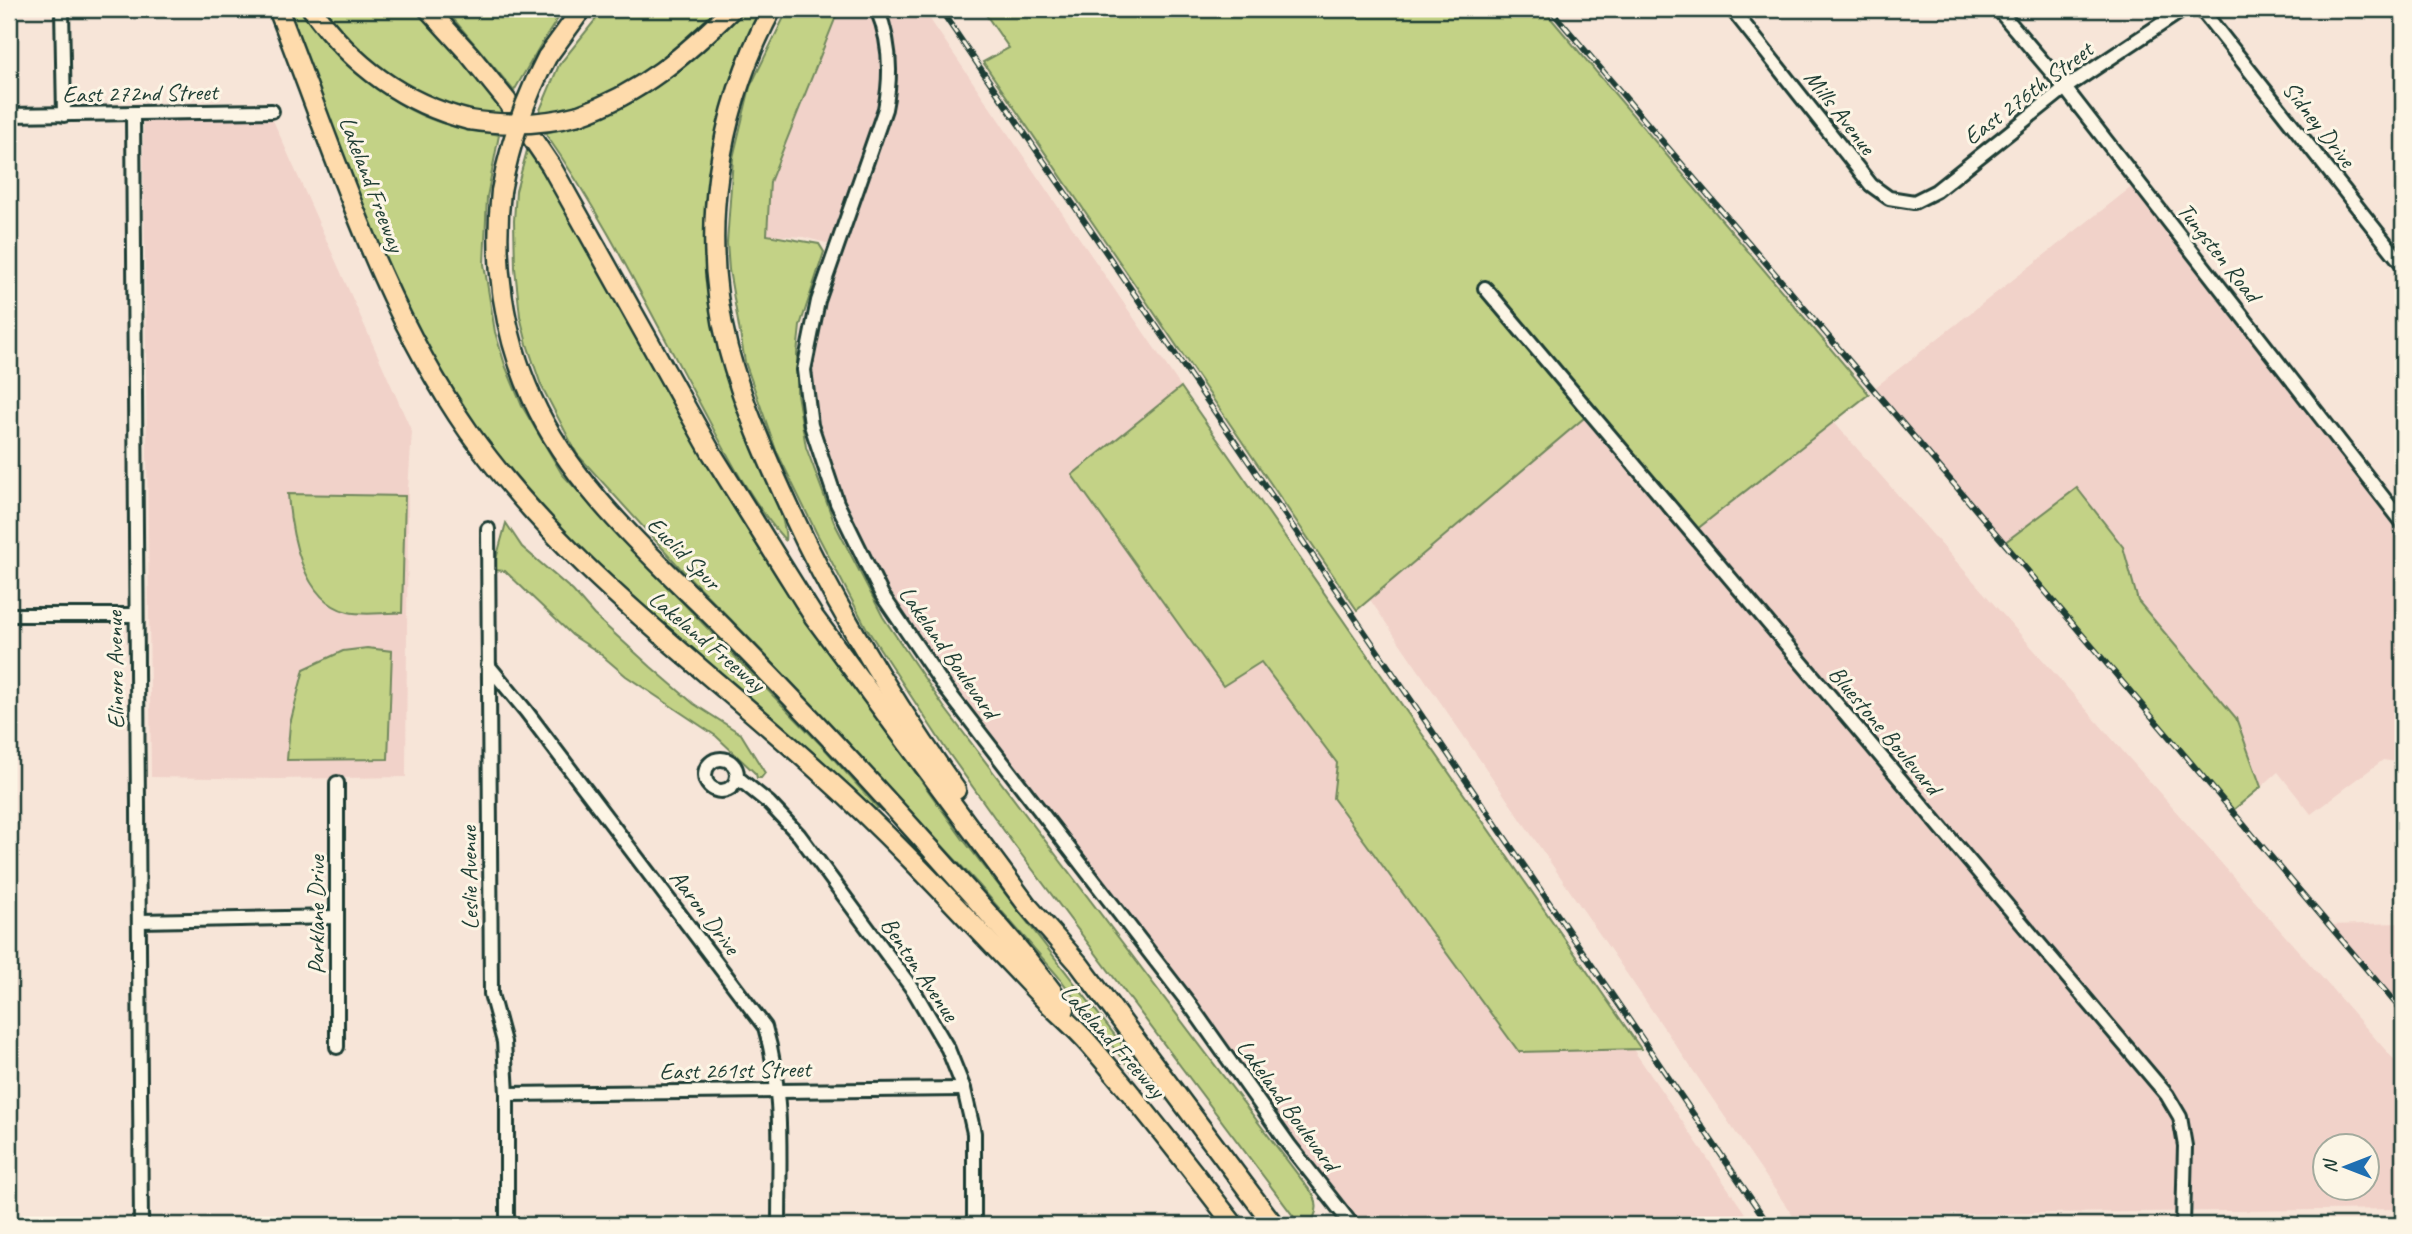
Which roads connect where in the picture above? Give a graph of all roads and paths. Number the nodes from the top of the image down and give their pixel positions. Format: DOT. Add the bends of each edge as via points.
graph roads {
  1 [pos="62,9"];
  2 [pos="278,9"];
  3 [pos="312,9"];
  4 [pos="428,9"];
  5 [pos="582,9"];
  6 [pos="732,9"];
  7 [pos="772,9"];
  8 [pos="877,9"];
  9 [pos="1732,9"];
  10 [pos="1998,9"];
  11 [pos="2184,9"];
  12 [pos="2201,9"];
  13 [pos="2065,88"];
  14 [pos="272,111"];
  15 [pos="9,115"];
  16 [pos="64,115"];
  17 [pos="133,115"];
  18 [pos="1936,191"];
  19 [pos="2403,265"];
  20 [pos="1485,288"];
  21 [pos="2403,523"];
  22 [pos="488,529"];
  23 [pos="9,615"];
  24 [pos="135,615"];
  25 [pos="488,665"];
  26 [pos="738,778"];
  27 [pos="337,783"];
  28 [pos="337,917"];
  29 [pos="139,921"];
  30 [pos="1079,964"];
  31 [pos="1088,1043"];
  32 [pos="337,1047"];
  33 [pos="964,1089"];
  34 [pos="779,1091"];
  35 [pos="507,1094"];
  36 [pos="141,1225"];
  37 [pos="507,1225"];
  38 [pos="779,1225"];
  39 [pos="974,1225"];
  40 [pos="1234,1225"];
  41 [pos="1275,1225"];
  42 [pos="1352,1225"];
  43 [pos="2183,1225"];
  1 -- 16 [label="street"];
  2 -- 31 [label="highway, Lakeland Freeway" via="384,282 431,372 493,463 588,569 852,801"];
  3 -- 6 [label="highway, bridge" via="346,51 374,76 421,104 469,120 520,124 552,122 610,103 656,76"];
  4 -- 30 [label="highway, Lakeland Freeway" via="507,101 551,166 712,453 814,617 1027,905"];
  5 -- 31 [label="highway, Euclid Spur, bridge" via="547,57 521,114 501,191 498,253 502,296 532,398 566,457 606,508 931,849 1049,986"];
  7 -- 30 [label="highway" via="735,96 717,191 718,288 739,385 798,525 854,631 942,771"];
  8 -- 42 [label="street, Lakeland Boulevard" via="887,32 891,79 885,109 818,301 804,370 811,425 837,503 882,595 946,689 1190,1005"];
  9 -- 18 [label="street, Mills Avenue" via="1871,185 1889,198 1914,202"];
  10 -- 13 [label="street, Tungsten Road"];
  11 -- 13 [label="street, East 276th Street"];
  12 -- 19 [label="street, Sidney Drive"];
  13 -- 18 [label="street, East 276th Street"];
  13 -- 21 [label="street, Tungsten Road"];
  14 -- 17 [label="street, East 272nd Street"];
  15 -- 16 [label="street, East 272nd Street"];
  16 -- 17 [label="street, East 272nd Street"];
  17 -- 24 [label="street, Elinore Avenue"];
  20 -- 43 [label="street, Bluestone Boulevard" via="2167,1095 2180,1117 2185,1146"];
  22 -- 25 [label="street, Leslie Avenue"];
  23 -- 24 [label="street"];
  24 -- 29 [label="street, Elinore Avenue"];
  25 -- 34 [label="street, Aaron Drive" via="749,1003 765,1027"];
  25 -- 35 [label="street, Leslie Avenue" via="491,993 504,1042"];
  26 -- 33 [label="street, Benton Avenue" via="799,835 914,991 948,1049"];
  27 -- 28 [label="street, Parklane Drive"];
  28 -- 29 [label="street"];
  28 -- 32 [label="street, Parklane Drive"];
  29 -- 36 [label="street, Elinore Avenue"];
  30 -- 41 [label="highway, Lakeland Freeway"];
  31 -- 40 [label="highway, Lakeland Freeway"];
  33 -- 34 [label="street, East 261st Street"];
  33 -- 39 [label="street, Benton Avenue" via="974,1133"];
  34 -- 35 [label="street, East 261st Street"];
  34 -- 38 [label="street, Aaron Drive"];
  35 -- 37 [label="street, Leslie Avenue"];
}
